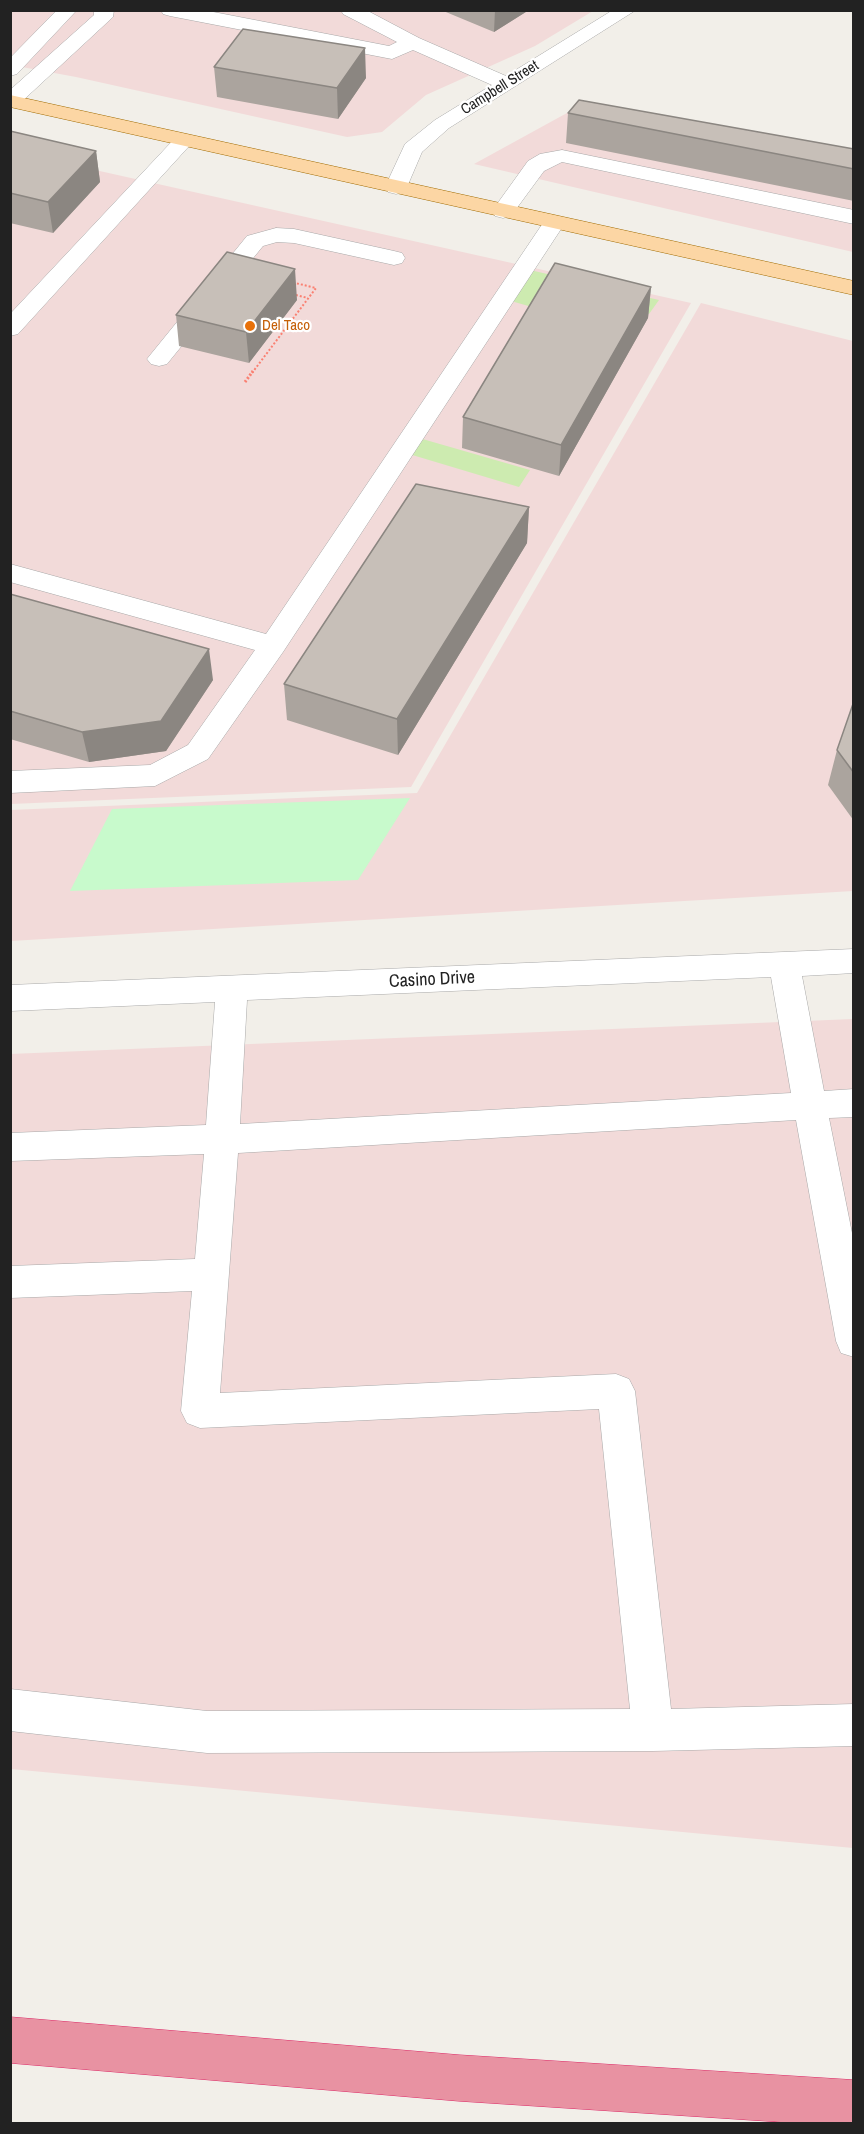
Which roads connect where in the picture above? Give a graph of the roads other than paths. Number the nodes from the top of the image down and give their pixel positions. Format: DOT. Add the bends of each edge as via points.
graph roads {
  1 [pos="68,10"];
  2 [pos="104,10"];
  3 [pos="170,10"];
  4 [pos="350,10"];
  5 [pos="627,10"];
  6 [pos="412,42"];
  7 [pos="10,70"];
  8 [pos="505,83"];
  9 [pos="15,106"];
  10 [pos="184,140"];
  11 [pos="396,187"];
  12 [pos="503,211"];
  13 [pos="854,218"];
  14 [pos="554,223"];
  15 [pos="394,258"];
  16 [pos="854,288"];
  17 [pos="10,329"];
  18 [pos="159,359"];
  19 [pos="10,573"];
  20 [pos="273,645"];
  21 [pos="10,782"];
  22 [pos="854,961"];
  23 [pos="784,964"];
  24 [pos="232,988"];
  25 [pos="10,998"];
  26 [pos="854,1103"];
  27 [pos="810,1106"];
  28 [pos="222,1139"];
  29 [pos="10,1148"];
  30 [pos="211,1274"];
  31 [pos="10,1282"];
  32 [pos="854,1341"];
  33 [pos="10,1710"];
  34 [pos="854,1725"];
  35 [pos="652,1730"];
  36 [pos="10,2040"];
  37 [pos="854,2103"];
  1 -- 7 [label="street"];
  2 -- 9 [label="street" via="103,17 37,75"];
  3 -- 6 [label="street" via="392,53"];
  4 -- 6 [label="street"];
  5 -- 8 [label="street, Campbell Street"];
  6 -- 8 [label="street"];
  8 -- 11 [label="street, Campbell Street" via="442,124 413,149"];
  9 -- 10 [label="main road"];
  10 -- 11 [label="main road"];
  10 -- 17 [label="street"];
  11 -- 12 [label="main road"];
  12 -- 13 [label="street" via="536,166 562,156"];
  12 -- 14 [label="main road"];
  14 -- 16 [label="main road"];
  14 -- 20 [label="street"];
  15 -- 18 [label="street" via="294,236 276,235 255,241"];
  19 -- 20 [label="street"];
  20 -- 21 [label="street" via="198,752 155,775"];
  22 -- 23 [label="street, Casino Drive"];
  23 -- 24 [label="street, Casino Drive"];
  23 -- 27 [label="street"];
  24 -- 25 [label="street, Casino Drive"];
  24 -- 28 [label="street"];
  26 -- 27 [label="street"];
  27 -- 28 [label="street"];
  27 -- 32 [label="street"];
  28 -- 29 [label="street"];
  28 -- 30 [label="street"];
  30 -- 31 [label="street"];
  30 -- 35 [label="street" via="200,1411 616,1391"];
  33 -- 35 [label="street" via="207,1732"];
  34 -- 35 [label="street"];
  36 -- 37 [label="highway" via="459,2078"];
}
